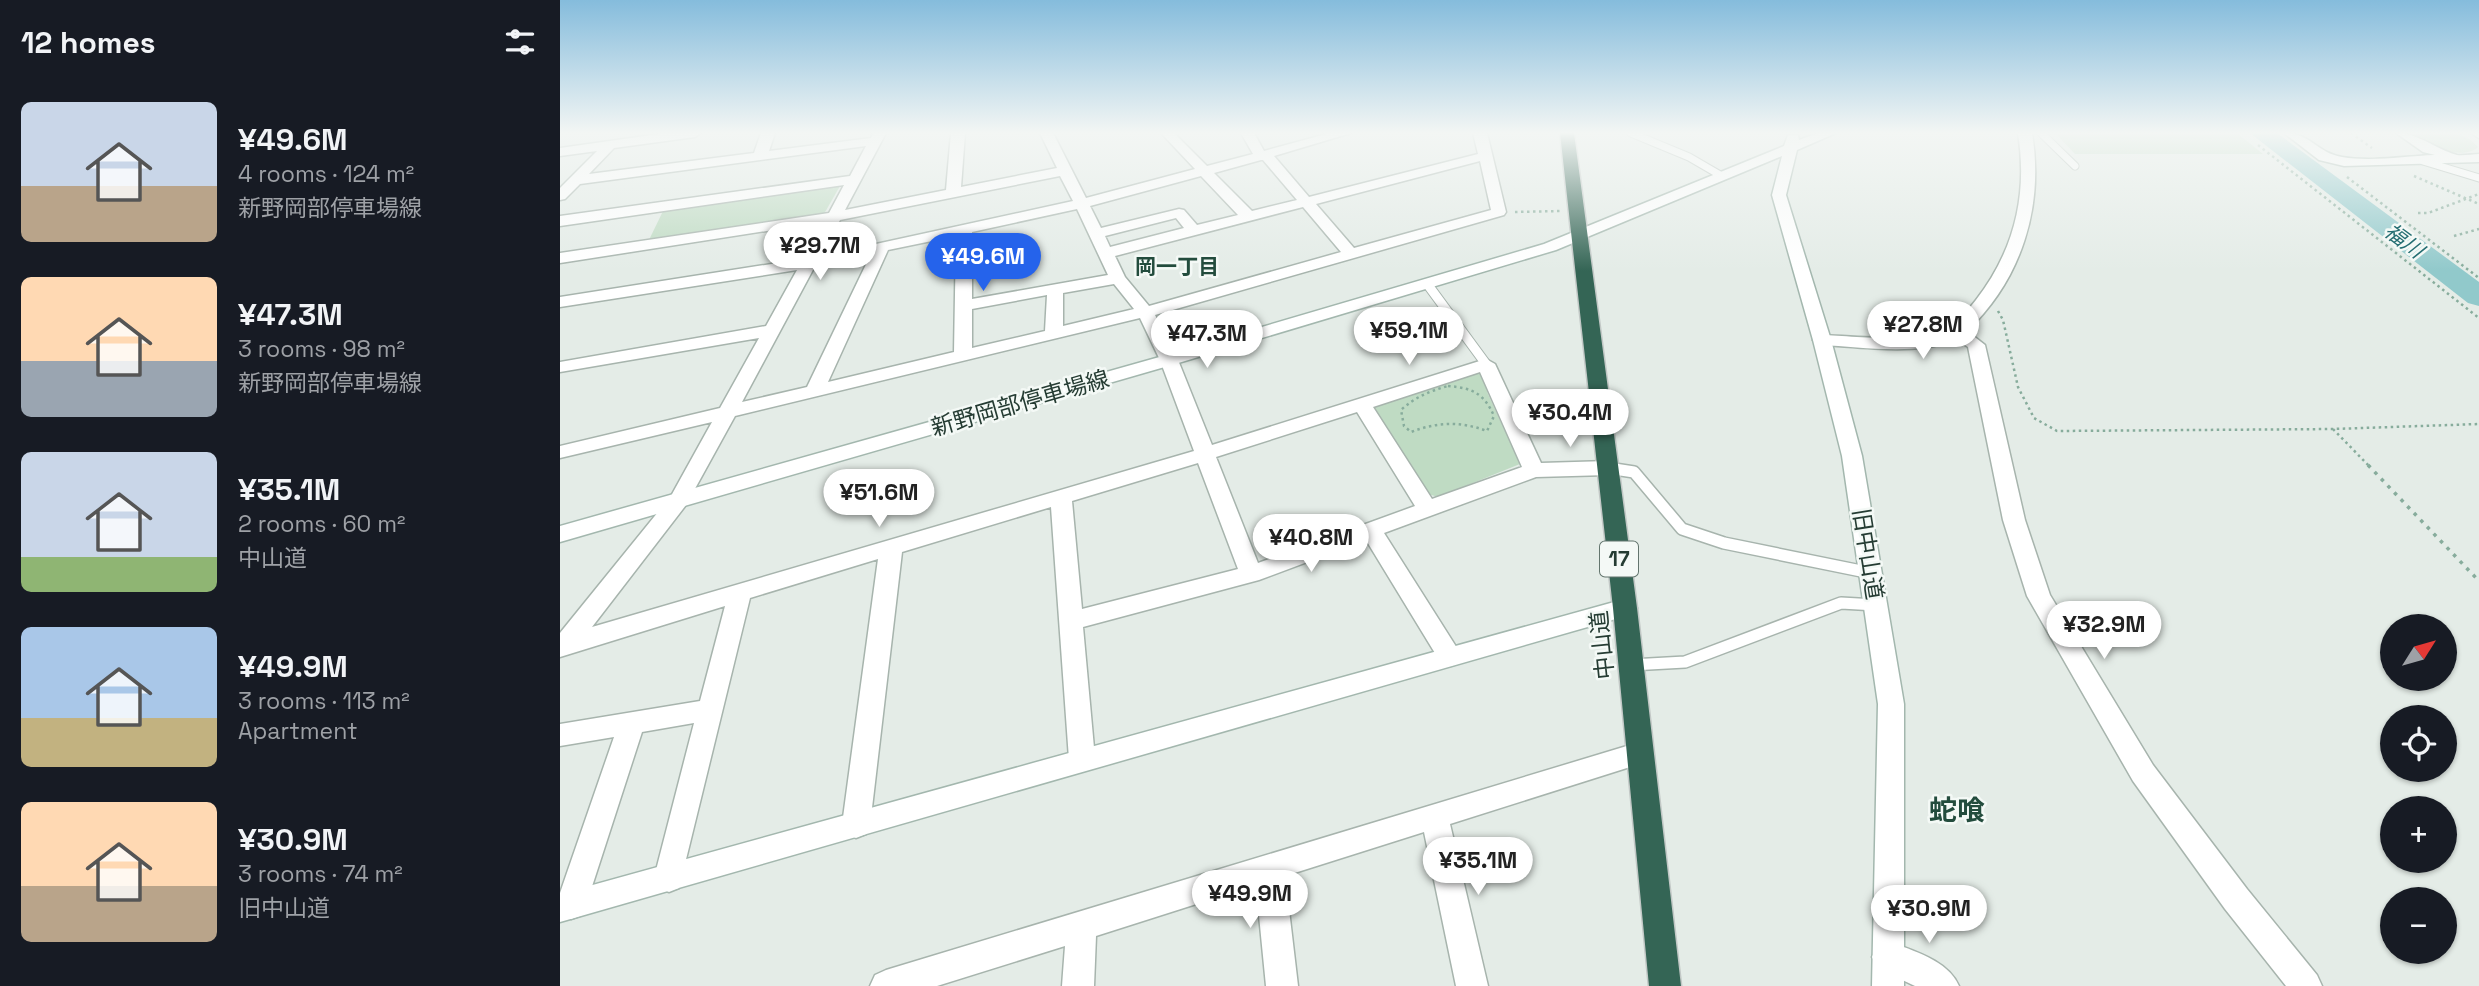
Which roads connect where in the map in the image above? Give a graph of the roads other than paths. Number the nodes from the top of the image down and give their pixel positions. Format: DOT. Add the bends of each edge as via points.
graph roads {
  1 [pos="584,179"];
  2 [pos="715,179"];
  3 [pos="856,179"];
  4 [pos="954,179"];
  5 [pos="1028,179"];
  6 [pos="1069,179"];
  7 [pos="1175,179"];
  8 [pos="1213,179"];
  9 [pos="1285,179"];
  10 [pos="1392,179"];
  11 [pos="1491,179"];
  12 [pos="1573,179"];
  13 [pos="1711,179"];
  14 [pos="1784,179"];
  15 [pos="2030,179"];
  16 [pos="576,180"];
  17 [pos="953,193"];
  18 [pos="560,196"];
  19 [pos="705,200"];
  20 [pos="1304,201"];
  21 [pos="1081,204"];
  22 [pos="658,207"];
  23 [pos="836,216"];
  24 [pos="1248,216"];
  25 [pos="560,220"];
  26 [pos="964,229"];
  27 [pos="1193,230"];
  28 [pos="1096,234"];
  29 [pos="1581,235"];
  30 [pos="639,246"];
  31 [pos="882,247"];
  32 [pos="1106,253"];
  33 [pos="1350,253"];
  34 [pos="560,258"];
  35 [pos="809,262"];
  36 [pos="1118,278"];
  37 [pos="1428,285"];
  38 [pos="1055,289"];
  39 [pos="560,302"];
  40 [pos="964,305"];
  41 [pos="1144,312"];
  42 [pos="773,330"];
  43 [pos="1957,331"];
  44 [pos="1054,334"];
  45 [pos="1822,340"];
  46 [pos="963,356"];
  47 [pos="1169,360"];
  48 [pos="1486,364"];
  49 [pos="560,367"];
  50 [pos="814,393"];
  51 [pos="1361,403"];
  52 [pos="728,413"];
  53 [pos="560,452"];
  54 [pos="1206,454"];
  55 [pos="1608,468"];
  56 [pos="1534,470"];
  57 [pos="1061,497"];
  58 [pos="679,500"];
  59 [pos="1427,508"];
  60 [pos="1370,529"];
  61 [pos="560,534"];
  62 [pos="891,548"];
  63 [pos="1871,573"];
  64 [pos="1251,574"];
  65 [pos="740,593"];
  66 [pos="1876,605"];
  67 [pos="1625,608"];
  68 [pos="1071,621"];
  69 [pos="561,647"];
  70 [pos="1450,656"];
  71 [pos="1631,665"];
  72 [pos="711,710"];
  73 [pos="632,723"];
  74 [pos="560,735"];
  75 [pos="1640,753"];
  76 [pos="1082,759"];
  77 [pos="1435,818"];
  78 [pos="856,825"];
  79 [pos="1269,868"];
  80 [pos="669,878"];
  81 [pos="566,906"];
  82 [pos="1081,925"];
  83 [pos="1888,972"];
  84 [pos="886,986"];
  85 [pos="1078,986"];
  86 [pos="1282,986"];
  87 [pos="1472,986"];
  88 [pos="1665,986"];
  89 [pos="1943,986"];
  90 [pos="2306,986"];
  1 -- 16 [label="street"];
  2 -- 19 [label="street"];
  3 -- 19 [label="street"];
  3 -- 23 [label="street"];
  4 -- 17 [label="street"];
  5 -- 17 [label="street"];
  6 -- 21 [label="street"];
  7 -- 21 [label="street"];
  8 -- 24 [label="street"];
  9 -- 20 [label="street"];
  10 -- 20 [label="street"];
  11 -- 33 [label="street" via="1499,212"];
  12 -- 29 [label="highway, 中山道 / 17"];
  13 -- 29 [label="street, 新野岡部停車場線"];
  14 -- 45 [label="street, 旧中山道" via="1780,195"];
  15 -- 43 [label="street" via="2024,226 2007,269"];
  16 -- 18 [label="street"];
  17 -- 23 [label="street"];
  19 -- 22 [label="street"];
  20 -- 24 [label="street"];
  20 -- 33 [label="street"];
  21 -- 26 [label="street"];
  21 -- 28 [label="street"];
  22 -- 25 [label="street"];
  22 -- 30 [label="street"];
  23 -- 30 [label="street"];
  23 -- 35 [label="street"];
  24 -- 27 [label="street"];
  26 -- 31 [label="street"];
  26 -- 40 [label="street"];
  27 -- 28 [label="street" via="1179,213"];
  27 -- 32 [label="street"];
  28 -- 32 [label="street"];
  29 -- 37 [label="street, 新野岡部停車場線"];
  29 -- 55 [label="highway, 中山道 / 17"];
  30 -- 34 [label="street"];
  31 -- 35 [label="street"];
  31 -- 50 [label="street"];
  32 -- 36 [label="street"];
  33 -- 41 [label="street"];
  35 -- 39 [label="street"];
  35 -- 42 [label="street"];
  36 -- 38 [label="street"];
  36 -- 41 [label="street"];
  37 -- 47 [label="street, 新野岡部停車場線"];
  37 -- 48 [label="lane"];
  38 -- 40 [label="street"];
  38 -- 44 [label="street"];
  40 -- 46 [label="street"];
  41 -- 44 [label="street"];
  41 -- 47 [label="street"];
  42 -- 49 [label="street"];
  42 -- 52 [label="street"];
  43 -- 45 [label="street" via="1938,341"];
  43 -- 90 [label="street" via="1976,345 2014,520 2039,596 2143,774"];
  44 -- 46 [label="street"];
  45 -- 63 [label="street, 旧中山道" via="1852,456"];
  46 -- 50 [label="street"];
  47 -- 54 [label="street"];
  47 -- 58 [label="street, 新野岡部停車場線"];
  48 -- 51 [label="street"];
  48 -- 56 [label="street"];
  50 -- 52 [label="street"];
  51 -- 54 [label="street"];
  51 -- 59 [label="street"];
  52 -- 53 [label="street"];
  52 -- 58 [label="street"];
  54 -- 57 [label="street"];
  54 -- 64 [label="street"];
  55 -- 56 [label="street"];
  55 -- 63 [label="lane" via="1634,472 1682,529 1724,543"];
  55 -- 67 [label="highway, 中山道 / 17"];
  56 -- 59 [label="street"];
  57 -- 62 [label="street"];
  57 -- 68 [label="street"];
  58 -- 61 [label="street, 新野岡部停車場線"];
  58 -- 69 [label="street"];
  59 -- 60 [label="street"];
  60 -- 64 [label="street"];
  60 -- 70 [label="street"];
  62 -- 65 [label="street"];
  62 -- 78 [label="street"];
  63 -- 66 [label="street, 旧中山道"];
  64 -- 68 [label="street"];
  65 -- 69 [label="street"];
  65 -- 72 [label="street"];
  66 -- 71 [label="lane" via="1841,603 1685,662"];
  66 -- 83 [label="street, 旧中山道" via="1891,704"];
  67 -- 70 [label="street"];
  67 -- 71 [label="highway, 中山道 / 17"];
  68 -- 76 [label="street"];
  70 -- 76 [label="street"];
  71 -- 75 [label="highway, 中山道 / 17"];
  72 -- 73 [label="street"];
  72 -- 80 [label="street"];
  73 -- 74 [label="street"];
  73 -- 81 [label="street"];
  75 -- 77 [label="street"];
  75 -- 88 [label="highway, 中山道 / 17"];
  76 -- 78 [label="street"];
  77 -- 79 [label="street"];
  77 -- 87 [label="street"];
  78 -- 80 [label="street"];
  79 -- 82 [label="street"];
  79 -- 86 [label="street"];
  80 -- 81 [label="street"];
  82 -- 84 [label="street"];
  82 -- 85 [label="street"];
  83 -- 89 [label="street" via="1915,967"];
}
